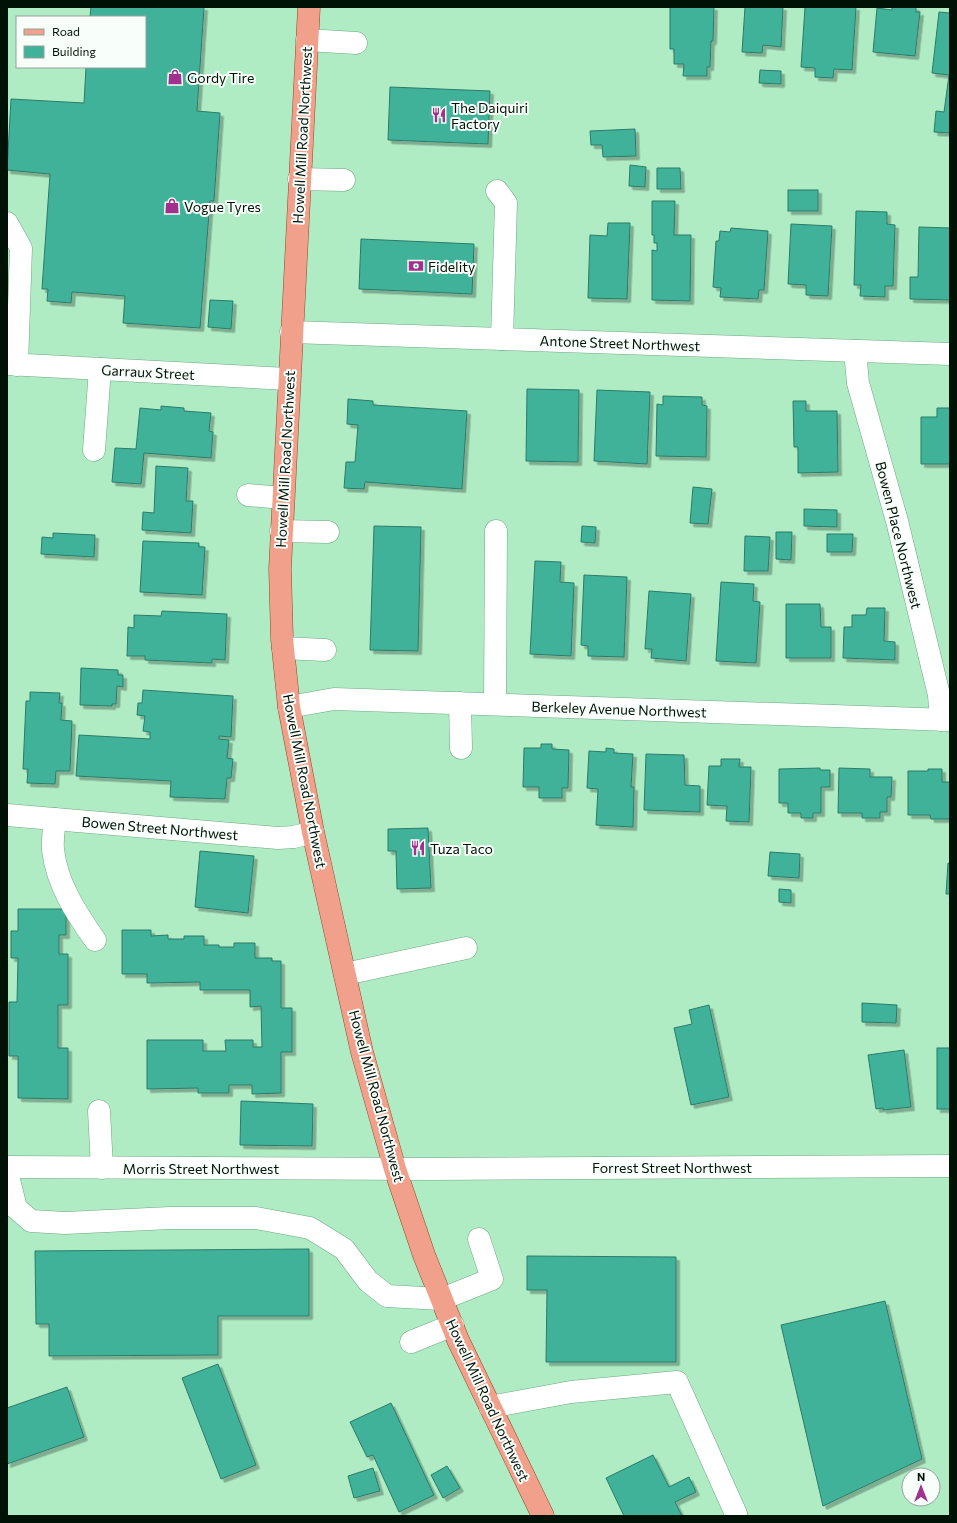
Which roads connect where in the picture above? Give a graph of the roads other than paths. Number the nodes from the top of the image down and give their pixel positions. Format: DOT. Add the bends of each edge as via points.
graph roads {
  1 [pos="308,7"];
  2 [pos="307,40"];
  3 [pos="356,43"];
  4 [pos="299,179"];
  5 [pos="344,180"];
  6 [pos="497,191"];
  7 [pos="7,222"];
  8 [pos="291,332"];
  9 [pos="502,339"];
  10 [pos="855,351"];
  11 [pos="950,354"];
  12 [pos="12,365"];
  13 [pos="100,369"];
  14 [pos="288,379"];
  15 [pos="94,450"];
  16 [pos="248,495"];
  17 [pos="283,498"];
  18 [pos="281,531"];
  19 [pos="496,531"];
  20 [pos="328,532"];
  21 [pos="283,648"];
  22 [pos="324,650"];
  23 [pos="460,704"];
  24 [pos="495,704"];
  25 [pos="289,707"];
  26 [pos="945,720"];
  27 [pos="461,748"];
  28 [pos="7,815"];
  29 [pos="55,819"];
  30 [pos="313,832"];
  31 [pos="95,940"];
  32 [pos="466,948"];
  33 [pos="345,974"];
  34 [pos="99,1111"];
  35 [pos="950,1166"];
  36 [pos="7,1167"];
  37 [pos="102,1168"];
  38 [pos="395,1169"];
  39 [pos="7,1172"];
  40 [pos="479,1238"];
  41 [pos="442,1299"];
  42 [pos="453,1325"];
  43 [pos="411,1342"];
  44 [pos="490,1407"];
  45 [pos="736,1514"];
  46 [pos="543,1516"];
  1 -- 2 [label="main road, Howell Mill Road Northwest"];
  2 -- 3 [label="street"];
  2 -- 4 [label="main road, Howell Mill Road Northwest"];
  4 -- 5 [label="street"];
  4 -- 8 [label="main road, Howell Mill Road Northwest"];
  6 -- 9 [label="street" via="506,203"];
  7 -- 12 [label="street" via="20,248"];
  8 -- 9 [label="street, Antone Street Northwest"];
  8 -- 14 [label="main road, Howell Mill Road Northwest"];
  9 -- 10 [label="street, Antone Street Northwest"];
  10 -- 11 [label="street, Antone Street Northwest"];
  10 -- 26 [label="street, Bowen Place Northwest" via="858,383 897,521"];
  12 -- 13 [label="street, Garraux Street"];
  13 -- 14 [label="street, Garraux Street"];
  13 -- 15 [label="street"];
  14 -- 17 [label="main road, Howell Mill Road Northwest"];
  16 -- 17 [label="street"];
  17 -- 18 [label="main road, Howell Mill Road Northwest"];
  18 -- 20 [label="street"];
  18 -- 21 [label="main road, Howell Mill Road Northwest"];
  19 -- 24 [label="street"];
  21 -- 22 [label="street"];
  21 -- 25 [label="main road, Howell Mill Road Northwest"];
  23 -- 24 [label="street, Berkeley Avenue Northwest"];
  23 -- 25 [label="street, Berkeley Avenue Northwest" via="334,699"];
  23 -- 27 [label="street"];
  24 -- 26 [label="street, Berkeley Avenue Northwest"];
  25 -- 30 [label="main road, Howell Mill Road Northwest"];
  28 -- 29 [label="street, Bowen Street Northwest"];
  29 -- 30 [label="street, Bowen Street Northwest" via="278,838"];
  29 -- 31 [label="street" via="53,849 57,871 75,911"];
  30 -- 33 [label="main road, Howell Mill Road Northwest"];
  32 -- 33 [label="street"];
  33 -- 38 [label="main road, Howell Mill Road Northwest" via="362,1052"];
  34 -- 37 [label="street"];
  35 -- 38 [label="street, Forrest Street Northwest"];
  36 -- 37 [label="street, Morris Street Northwest"];
  37 -- 38 [label="street, Morris Street Northwest"];
  38 -- 41 [label="main road, Howell Mill Road Northwest"];
  39 -- 41 [label="street" via="16,1208 31,1221 64,1223 170,1218 264,1219 310,1228 333,1242 344,1250 368,1281 387,1296"];
  40 -- 41 [label="street" via="492,1279"];
  41 -- 42 [label="main road, Howell Mill Road Northwest"];
  42 -- 43 [label="street"];
  42 -- 44 [label="main road, Howell Mill Road Northwest"];
  44 -- 45 [label="street" via="572,1392 677,1382"];
  44 -- 46 [label="main road, Howell Mill Road Northwest"];
}
